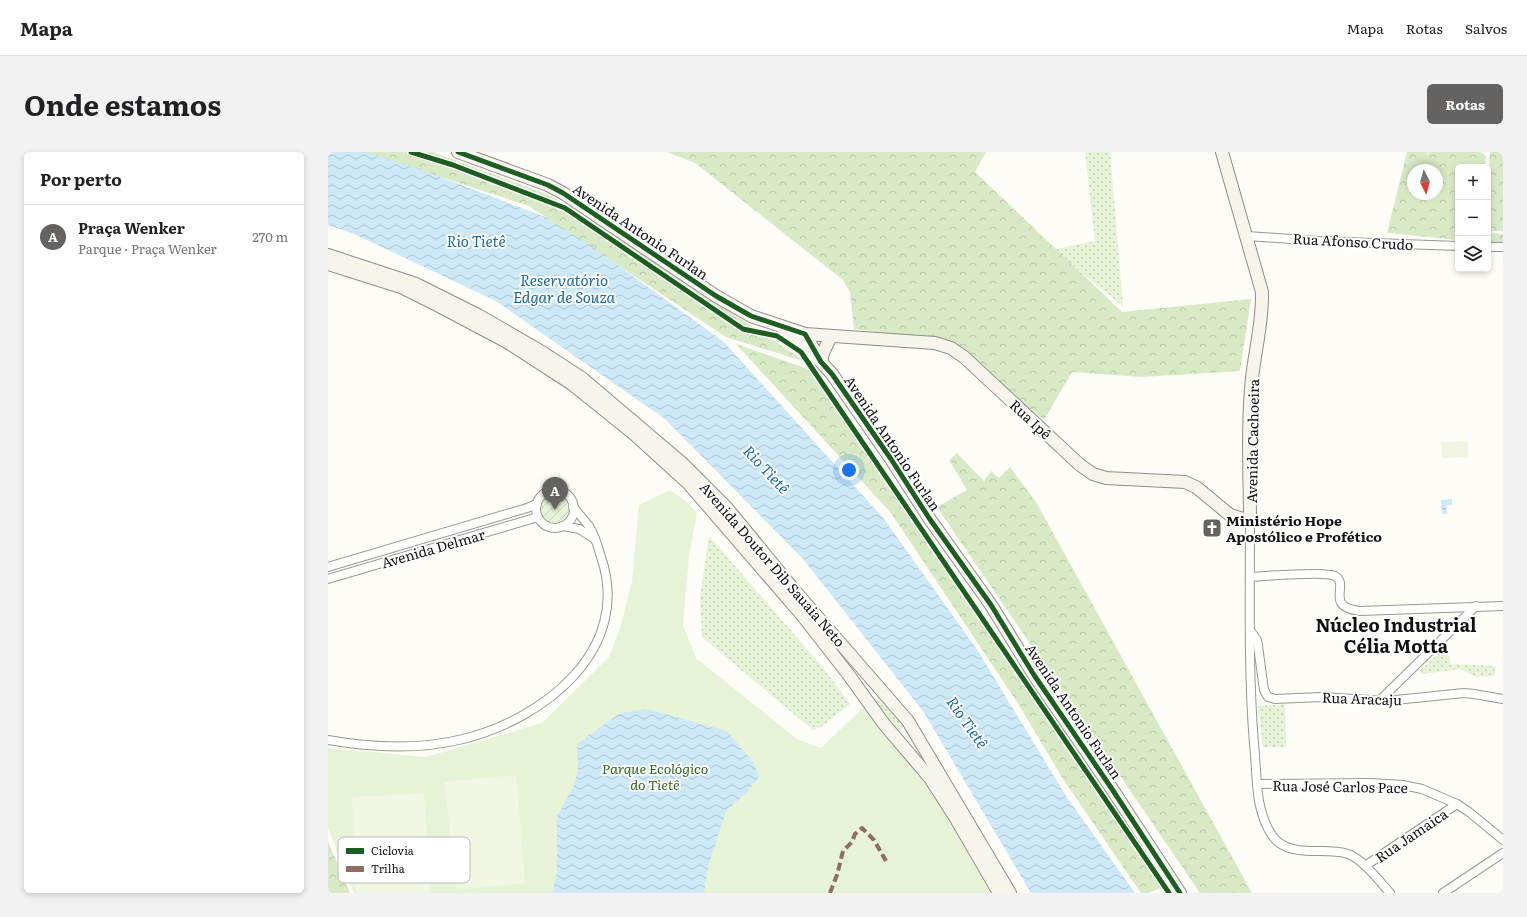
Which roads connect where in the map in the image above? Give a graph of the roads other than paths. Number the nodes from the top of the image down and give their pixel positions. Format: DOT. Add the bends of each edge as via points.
graph roads {
  1 [pos="458,152"];
  2 [pos="1222,152"];
  3 [pos="1247,236"];
  4 [pos="1455,246"];
  5 [pos="1491,247"];
  6 [pos="1503,247"];
  7 [pos="328,254"];
  8 [pos="328,264"];
  9 [pos="777,326"];
  10 [pos="806,334"];
  11 [pos="832,336"];
  12 [pos="821,362"];
  13 [pos="832,374"];
  14 [pos="537,504"];
  15 [pos="574,507"];
  16 [pos="538,517"];
  17 [pos="1250,521"];
  18 [pos="562,526"];
  19 [pos="596,540"];
  20 [pos="328,567"];
  21 [pos="1251,577"];
  22 [pos="328,579"];
  23 [pos="1476,606"];
  24 [pos="1503,606"];
  25 [pos="1250,630"];
  26 [pos="880,688"];
  27 [pos="865,697"];
  28 [pos="1503,699"];
  29 [pos="1379,701"];
  30 [pos="908,722"];
  31 [pos="892,734"];
  32 [pos="328,740"];
  33 [pos="1257,784"];
  34 [pos="1457,804"];
  35 [pos="1503,840"];
  36 [pos="1503,853"];
  37 [pos="1365,866"];
  38 [pos="999,893"];
  39 [pos="1010,893"];
  40 [pos="1180,893"];
  41 [pos="1390,893"];
  42 [pos="1442,893"];
  1 -- 9 [label="main road, Avenida Antonio Furlan" via="563,193 716,296 751,316"];
  2 -- 3 [label="main road, Avenida Cachoeira"];
  3 -- 4 [label="street, Rua Afonso Crudo"];
  3 -- 17 [label="main road, Avenida Cachoeira" via="1260,282 1262,302 1249,416"];
  5 -- 6 [label="street"];
  7 -- 26 [label="main road, Avenida Doutor Dib Sauaia Neto" via="416,284 478,315 587,382 677,459 728,508 795,591"];
  8 -- 27 [label="main road, Avenida Doutor Dib Sauaia Neto" via="401,287 507,342 572,384 634,433 688,483 802,615"];
  9 -- 10 [label="main road, Avenida Antonio Furlan"];
  9 -- 13 [label="main road"];
  10 -- 11 [label="main road, Rua Ipê"];
  10 -- 12 [label="main road, Avenida Antonio Furlan"];
  11 -- 12 [label="main road"];
  11 -- 17 [label="main road, Rua Ipê" via="935,344 951,348 1093,474 1115,479 1185,482 1196,487 1230,515"];
  12 -- 13 [label="main road, Avenida Antonio Furlan"];
  13 -- 40 [label="main road, Avenida Antonio Furlan" via="991,605 1034,675"];
  14 -- 15 [label="street" via="547,491 559,490 569,496"];
  14 -- 16 [label="street"];
  14 -- 20 [label="street, Avenida Delmar"];
  15 -- 18 [label="street" via="571,518"];
  15 -- 19 [label="street"];
  16 -- 18 [label="street" via="546,525"];
  16 -- 22 [label="street, Avenida Delmar"];
  17 -- 21 [label="street, Avenida Cachoeira"];
  18 -- 19 [label="street" via="579,529"];
  19 -- 32 [label="street" via="608,581 608,603 603,628 583,666 545,701 515,720 464,739 429,745 389,747"];
  21 -- 23 [label="street" via="1333,575 1338,579 1341,605 1359,611"];
  21 -- 25 [label="street, Avenida Cachoeira"];
  23 -- 24 [label="street"];
  23 -- 29 [label="street"];
  25 -- 29 [label="street, Rua Aracaju" via="1257,640 1264,690 1268,697 1283,700 1342,697"];
  25 -- 33 [label="street, Avenida Cachoeira" via="1250,682"];
  26 -- 27 [label="main road" via="870,688"];
  26 -- 30 [label="main road, Avenida Doutor Dib Sauaia Neto"];
  27 -- 31 [label="main road, Avenida Doutor Dib Sauaia Neto"];
  28 -- 29 [label="street, Rua Aracaju" via="1464,693"];
  30 -- 31 [label="main road" via="903,731"];
  30 -- 39 [label="main road, Avenida Doutor Dib Sauaia Neto"];
  31 -- 38 [label="main road, Avenida Doutor Dib Sauaia Neto" via="940,792"];
  33 -- 34 [label="street, Rua José Carlos Pace" via="1403,785 1422,789"];
  33 -- 37 [label="street, Avenida Cachoeira" via="1266,825 1279,843 1301,850 1349,854"];
  34 -- 35 [label="street, Rua José Carlos Pace"];
  34 -- 37 [label="street, Rua Jamaica"];
  36 -- 42 [label="street"];
  37 -- 41 [label="street, Avenida Cachoeira"];
}
